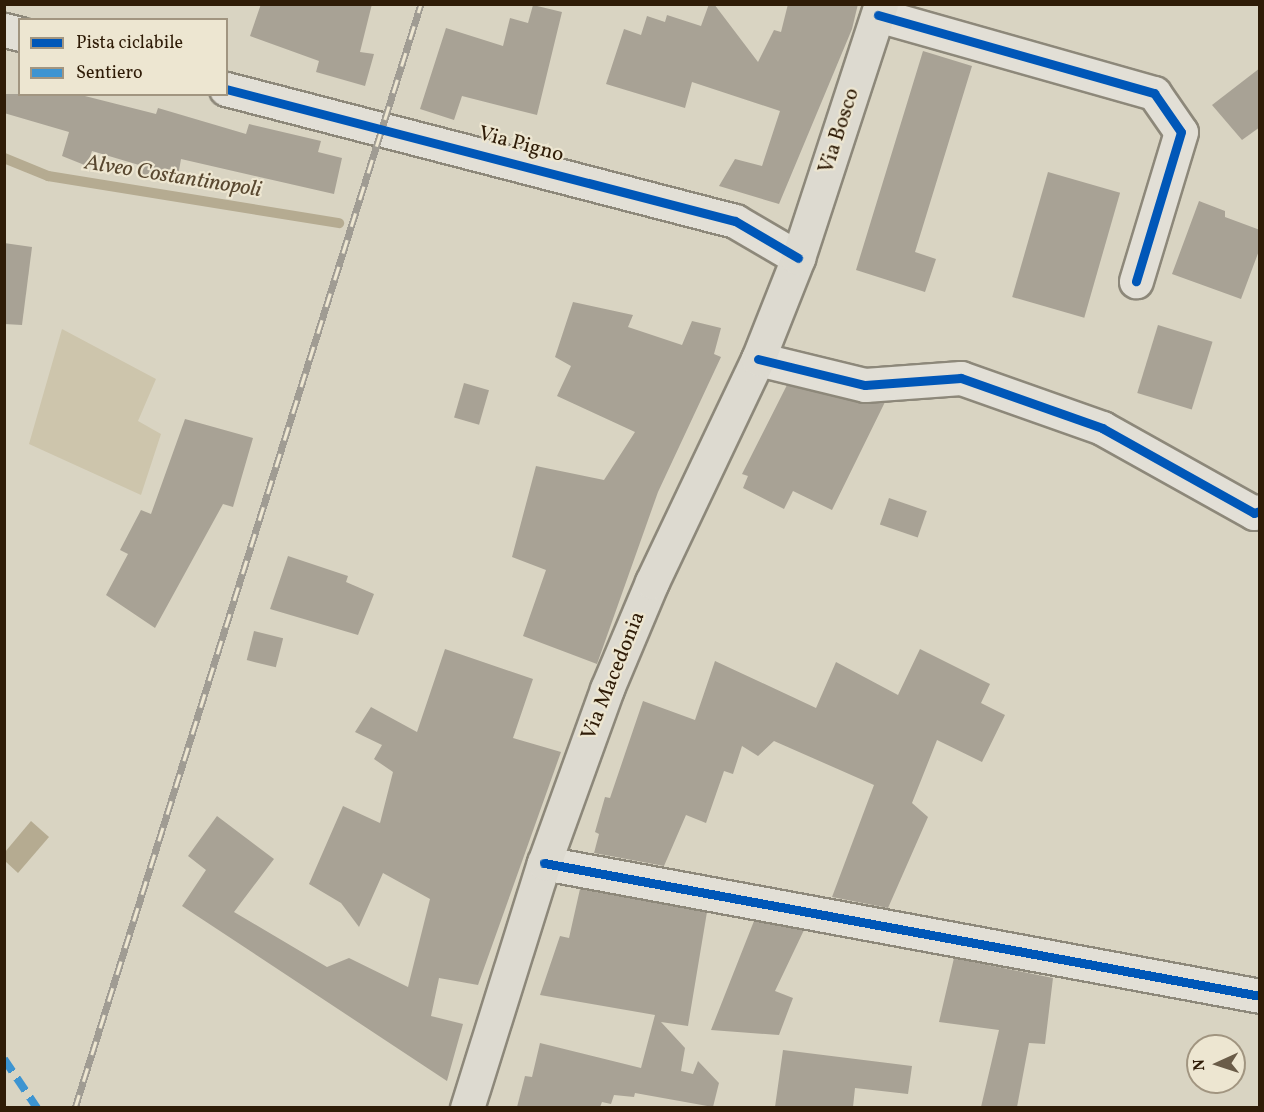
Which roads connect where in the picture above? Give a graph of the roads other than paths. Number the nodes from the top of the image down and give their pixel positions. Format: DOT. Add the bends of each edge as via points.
graph roads {
  1 [pos="879,10"];
  2 [pos="228,89"];
  3 [pos="798,258"];
  4 [pos="1136,281"];
  5 [pos="758,359"];
  6 [pos="1260,511"];
  7 [pos="544,863"];
  8 [pos="1260,996"];
  9 [pos="466,1107"];
  1 -- 3 [label="main road, Via Bosco"];
  1 -- 4 [label="street" via="1154,93 1181,132"];
  2 -- 3 [label="street, Via Pigno" via="735,221"];
  3 -- 5 [label="main road, Via Macedonia"];
  5 -- 6 [label="street" via="865,385 960,378 1102,428 1254,513"];
  5 -- 7 [label="main road, Via Macedonia" via="652,582 607,689"];
  7 -- 8 [label="street"];
  7 -- 9 [label="main road, Via Macedonia"];
}
